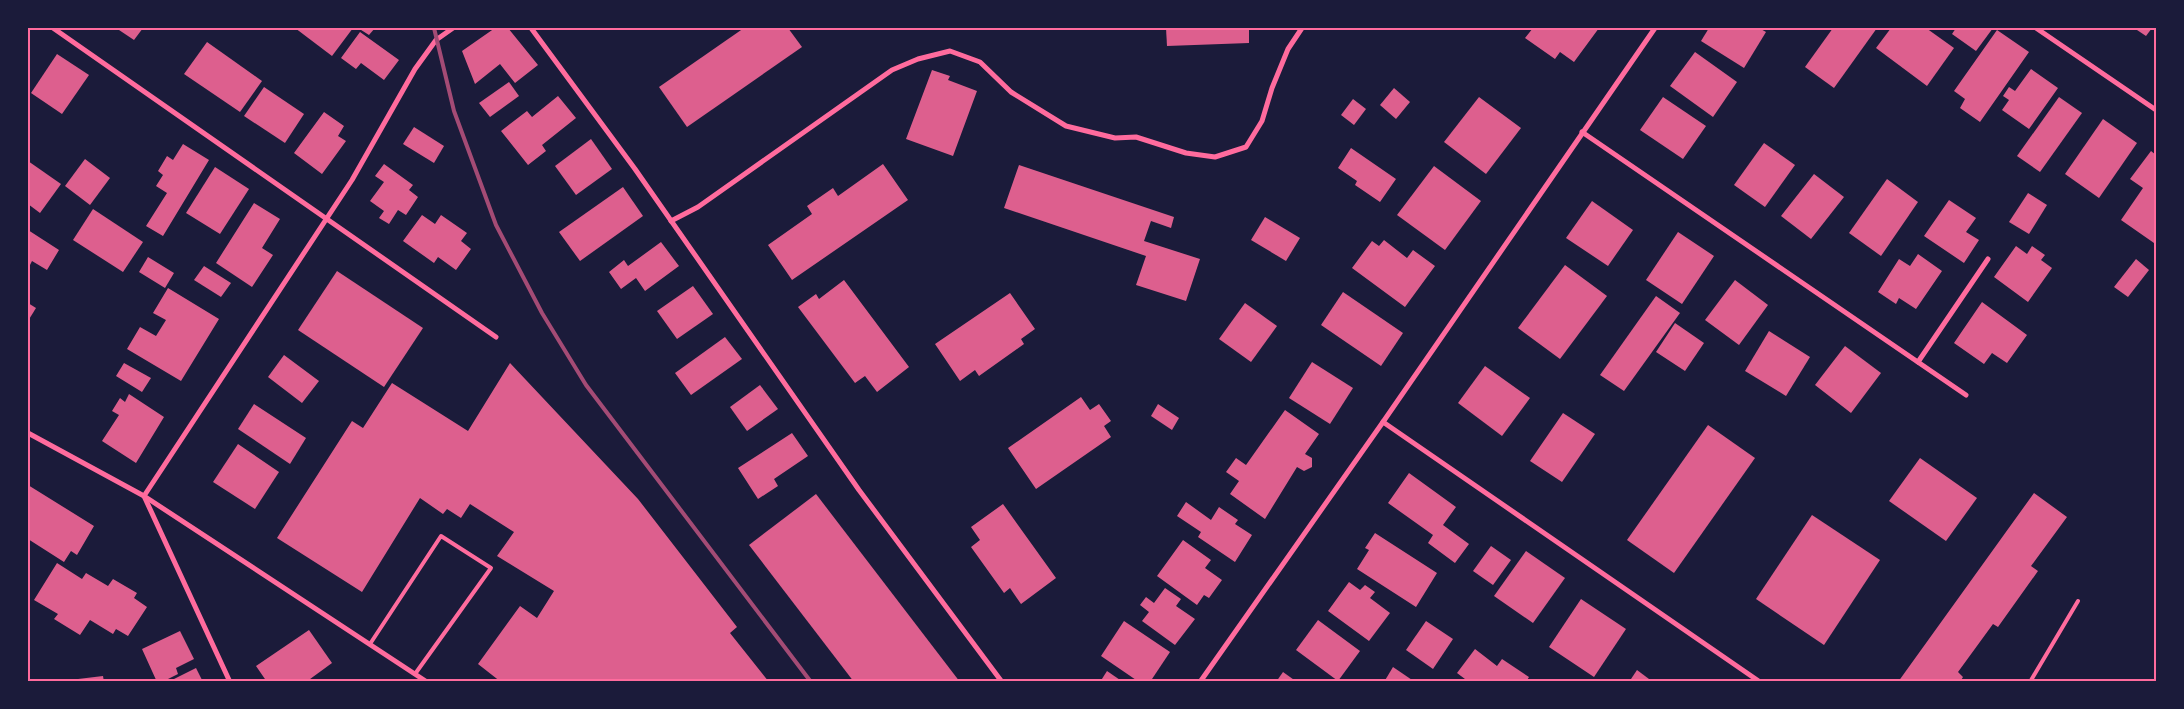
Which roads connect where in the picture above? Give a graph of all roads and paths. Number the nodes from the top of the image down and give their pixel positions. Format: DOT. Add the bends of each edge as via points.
graph roads {
  1 [pos="52,28"];
  2 [pos="453,28"];
  3 [pos="531,28"];
  4 [pos="1302,28"];
  5 [pos="1655,28"];
  6 [pos="2036,28"];
  7 [pos="2156,110"];
  8 [pos="1582,132"];
  9 [pos="327,219"];
  10 [pos="671,221"];
  11 [pos="1988,259"];
  12 [pos="496,337"];
  13 [pos="1918,362"];
  14 [pos="1966,395"];
  15 [pos="1382,422"];
  16 [pos="28,432"];
  17 [pos="144,496"];
  18 [pos="2078,601"];
  19 [pos="370,644"];
  20 [pos="415,674"];
  21 [pos="230,682"];
  22 [pos="427,682"];
  23 [pos="1002,682"];
  24 [pos="1200,682"];
  25 [pos="1760,682"];
  26 [pos="2030,682"];
  1 -- 9 [label="street"];
  2 -- 9 [label="street" via="436,40 415,69"];
  3 -- 10 [label="street"];
  4 -- 10 [label="street" via="1288,49 1262,121 1246,146 1215,157 1186,153 1136,137 1115,138 1066,126 1011,92 980,62 950,51 892,70 698,207"];
  5 -- 8 [label="street"];
  6 -- 7 [label="street"];
  8 -- 13 [label="street"];
  8 -- 15 [label="street"];
  9 -- 12 [label="street"];
  9 -- 17 [label="street"];
  10 -- 23 [label="street" via="859,490"];
  11 -- 13 [label="street"];
  13 -- 14 [label="street"];
  15 -- 24 [label="street"];
  15 -- 25 [label="street"];
  16 -- 17 [label="street"];
  17 -- 19 [label="street"];
  17 -- 21 [label="street"];
  18 -- 26 [label="lane"];
  19 -- 20 [label="street"];
  19 -- 20 [label="lane" via="440,536 491,568"];
  20 -- 22 [label="street"];
}
